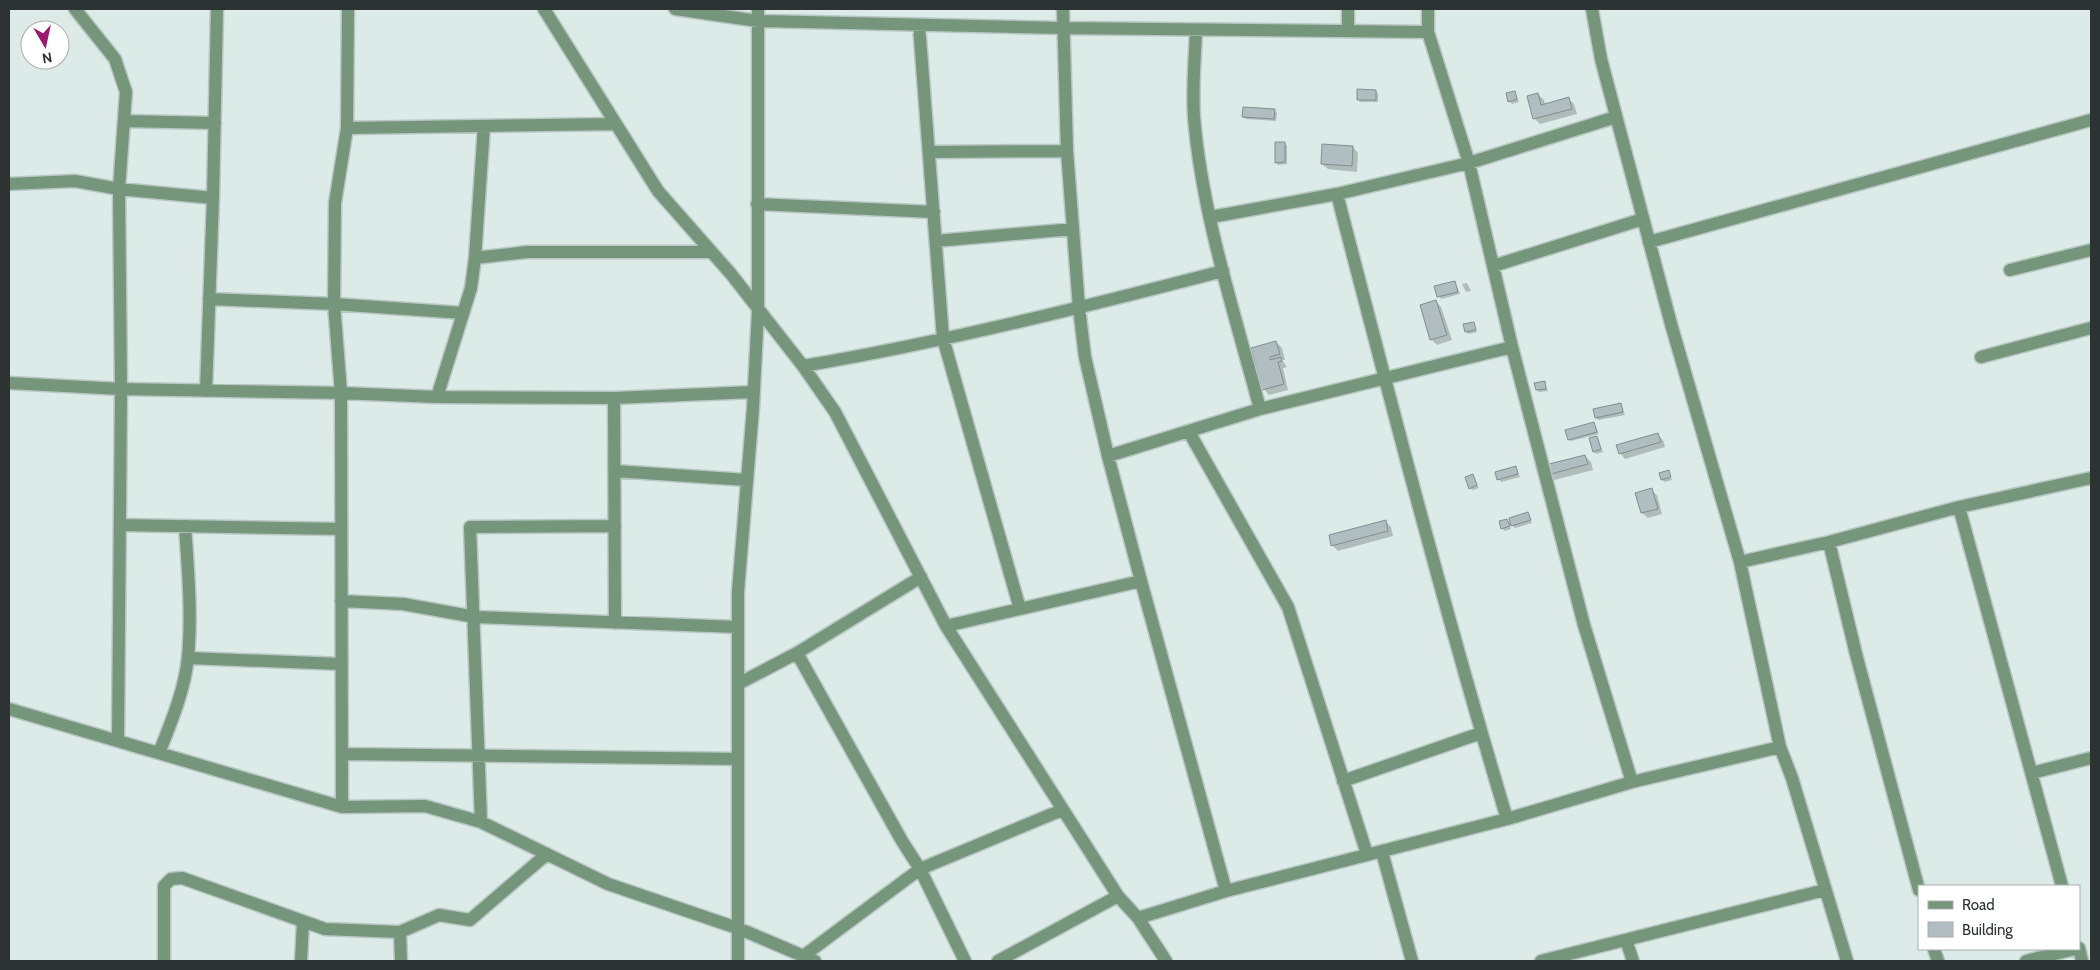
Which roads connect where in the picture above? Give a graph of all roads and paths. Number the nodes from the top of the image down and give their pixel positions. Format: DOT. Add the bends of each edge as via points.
graph roads {
  1 [pos="75,9"];
  2 [pos="217,9"];
  3 [pos="348,9"];
  4 [pos="544,9"];
  5 [pos="674,9"];
  6 [pos="1063,9"];
  7 [pos="1348,9"];
  8 [pos="1428,9"];
  9 [pos="1592,9"];
  10 [pos="758,15"];
  11 [pos="919,25"];
  12 [pos="1062,28"];
  13 [pos="1196,30"];
  14 [pos="1348,32"];
  15 [pos="1428,32"];
  16 [pos="1616,117"];
  17 [pos="2091,120"];
  18 [pos="124,121"];
  19 [pos="215,123"];
  20 [pos="616,124"];
  21 [pos="484,126"];
  22 [pos="347,128"];
  23 [pos="1067,151"];
  24 [pos="929,152"];
  25 [pos="1469,162"];
  26 [pos="9,184"];
  27 [pos="119,189"];
  28 [pos="1337,194"];
  29 [pos="213,198"];
  30 [pos="757,204"];
  31 [pos="934,212"];
  32 [pos="1211,217"];
  33 [pos="1643,219"];
  34 [pos="1073,229"];
  35 [pos="936,241"];
  36 [pos="1649,242"];
  37 [pos="2091,250"];
  38 [pos="710,252"];
  39 [pos="475,258"];
  40 [pos="1493,266"];
  41 [pos="2010,270"];
  42 [pos="1223,271"];
  43 [pos="210,299"];
  44 [pos="334,304"];
  45 [pos="1078,308"];
  46 [pos="758,312"];
  47 [pos="463,313"];
  48 [pos="2091,328"];
  49 [pos="944,338"];
  50 [pos="1512,347"];
  51 [pos="1981,356"];
  52 [pos="803,366"];
  53 [pos="1384,378"];
  54 [pos="9,383"];
  55 [pos="121,389"];
  56 [pos="206,391"];
  57 [pos="753,392"];
  58 [pos="341,393"];
  59 [pos="438,397"];
  60 [pos="614,398"];
  61 [pos="1260,409"];
  62 [pos="1188,432"];
  63 [pos="1108,456"];
  64 [pos="615,471"];
  65 [pos="2091,478"];
  66 [pos="747,480"];
  67 [pos="1959,507"];
  68 [pos="120,525"];
  69 [pos="185,526"];
  70 [pos="615,526"];
  71 [pos="341,529"];
  72 [pos="1829,542"];
  73 [pos="1740,562"];
  74 [pos="921,577"];
  75 [pos="1141,581"];
  76 [pos="341,601"];
  77 [pos="1020,609"];
  78 [pos="475,617"];
  79 [pos="615,623"];
  80 [pos="946,626"];
  81 [pos="738,627"];
  82 [pos="797,653"];
  83 [pos="188,658"];
  84 [pos="342,664"];
  85 [pos="738,684"];
  86 [pos="9,709"];
  87 [pos="1482,733"];
  88 [pos="118,741"];
  89 [pos="1780,746"];
  90 [pos="159,753"];
  91 [pos="342,754"];
  92 [pos="480,755"];
  93 [pos="2091,758"];
  94 [pos="738,759"];
  95 [pos="2032,773"];
  96 [pos="1344,781"];
  97 [pos="1632,782"];
  98 [pos="342,806"];
  99 [pos="1062,810"];
  100 [pos="1507,819"];
  101 [pos="481,822"];
  102 [pos="1382,852"];
  103 [pos="547,854"];
  104 [pos="1367,854"];
  105 [pos="920,869"];
  106 [pos="2062,885"];
  107 [pos="1918,886"];
  108 [pos="1826,890"];
  109 [pos="1226,891"];
  110 [pos="1118,896"];
  111 [pos="1138,918"];
  112 [pos="303,922"];
  113 [pos="740,929"];
  114 [pos="400,932"];
  115 [pos="1626,940"];
  116 [pos="2070,950"];
  117 [pos="802,957"];
  118 [pos="164,961"];
  119 [pos="301,961"];
  120 [pos="401,961"];
  121 [pos="738,961"];
  122 [pos="815,961"];
  123 [pos="965,961"];
  124 [pos="998,961"];
  125 [pos="1166,961"];
  126 [pos="1412,961"];
  127 [pos="1541,961"];
  128 [pos="1633,961"];
  129 [pos="1848,961"];
  130 [pos="2026,961"];
  1 -- 18 [label="street" via="115,59 126,92"];
  2 -- 19 [label="street"];
  3 -- 22 [label="street"];
  4 -- 20 [label="street"];
  5 -- 10 [label="street"];
  6 -- 12 [label="street"];
  7 -- 14 [label="street"];
  8 -- 15 [label="street"];
  9 -- 16 [label="street"];
  10 -- 11 [label="street"];
  10 -- 30 [label="street"];
  11 -- 12 [label="street"];
  11 -- 24 [label="street"];
  12 -- 13 [label="street"];
  12 -- 23 [label="street"];
  13 -- 14 [label="street"];
  13 -- 32 [label="street" via="1194,116"];
  14 -- 15 [label="street"];
  15 -- 25 [label="street"];
  16 -- 25 [label="street"];
  16 -- 33 [label="street"];
  17 -- 36 [label="street"];
  18 -- 19 [label="street"];
  18 -- 27 [label="street"];
  19 -- 29 [label="street"];
  20 -- 21 [label="street"];
  20 -- 38 [label="street" via="658,191"];
  21 -- 22 [label="street"];
  21 -- 39 [label="street"];
  22 -- 44 [label="street" via="335,203"];
  23 -- 24 [label="street"];
  23 -- 34 [label="street"];
  24 -- 31 [label="street"];
  25 -- 28 [label="street"];
  25 -- 40 [label="street"];
  26 -- 27 [label="street" via="75,181"];
  27 -- 29 [label="street"];
  27 -- 55 [label="street"];
  28 -- 32 [label="street"];
  28 -- 53 [label="street"];
  29 -- 43 [label="street"];
  30 -- 31 [label="street"];
  30 -- 46 [label="street"];
  31 -- 35 [label="street"];
  32 -- 42 [label="street"];
  33 -- 36 [label="street"];
  33 -- 40 [label="street"];
  34 -- 35 [label="street"];
  34 -- 45 [label="street"];
  35 -- 49 [label="street"];
  36 -- 73 [label="street"];
  37 -- 41 [label="street"];
  38 -- 39 [label="street" via="543,251"];
  38 -- 46 [label="street"];
  39 -- 47 [label="street"];
  40 -- 50 [label="street"];
  42 -- 45 [label="street"];
  42 -- 61 [label="street"];
  43 -- 44 [label="street"];
  43 -- 56 [label="street"];
  44 -- 47 [label="street"];
  44 -- 58 [label="street"];
  45 -- 49 [label="street"];
  45 -- 63 [label="street"];
  46 -- 52 [label="street"];
  46 -- 57 [label="street"];
  47 -- 59 [label="street"];
  48 -- 51 [label="street"];
  49 -- 52 [label="street"];
  49 -- 77 [label="street"];
  50 -- 53 [label="street"];
  50 -- 97 [label="street" via="1584,624"];
  52 -- 74 [label="street" via="835,412"];
  53 -- 61 [label="street"];
  53 -- 87 [label="street"];
  54 -- 55 [label="street"];
  55 -- 56 [label="street"];
  55 -- 68 [label="street"];
  56 -- 58 [label="street"];
  57 -- 60 [label="street"];
  57 -- 66 [label="street"];
  58 -- 59 [label="street"];
  58 -- 71 [label="street"];
  59 -- 60 [label="street"];
  60 -- 64 [label="street"];
  61 -- 62 [label="street"];
  62 -- 63 [label="street"];
  62 -- 96 [label="street" via="1288,607"];
  63 -- 75 [label="street"];
  64 -- 66 [label="street"];
  64 -- 70 [label="street"];
  65 -- 67 [label="street"];
  66 -- 81 [label="street"];
  67 -- 72 [label="street"];
  67 -- 95 [label="street"];
  68 -- 69 [label="street"];
  68 -- 88 [label="street"];
  69 -- 71 [label="street"];
  69 -- 83 [label="street" via="190,602"];
  70 -- 78 [label="street" via="470,527"];
  70 -- 79 [label="street"];
  71 -- 76 [label="street"];
  72 -- 73 [label="street"];
  72 -- 107 [label="street"];
  73 -- 89 [label="street"];
  74 -- 80 [label="street"];
  74 -- 82 [label="street"];
  75 -- 77 [label="street"];
  75 -- 109 [label="street"];
  76 -- 78 [label="street" via="403,604"];
  76 -- 84 [label="street"];
  77 -- 80 [label="street"];
  78 -- 79 [label="street"];
  78 -- 92 [label="street"];
  79 -- 81 [label="street"];
  80 -- 99 [label="street"];
  81 -- 85 [label="street"];
  82 -- 85 [label="street"];
  82 -- 105 [label="street"];
  83 -- 84 [label="street"];
  83 -- 90 [label="street" via="173,719"];
  84 -- 91 [label="street"];
  85 -- 94 [label="street"];
  86 -- 88 [label="street"];
  87 -- 96 [label="street"];
  87 -- 100 [label="street"];
  88 -- 90 [label="street"];
  89 -- 97 [label="street"];
  89 -- 108 [label="street"];
  90 -- 98 [label="street"];
  91 -- 92 [label="street"];
  91 -- 98 [label="street"];
  92 -- 94 [label="street"];
  92 -- 101 [label="street"];
  93 -- 95 [label="street"];
  94 -- 113 [label="street"];
  95 -- 106 [label="street"];
  96 -- 104 [label="street"];
  97 -- 100 [label="street"];
  98 -- 101 [label="street" via="425,806"];
  99 -- 105 [label="street"];
  99 -- 110 [label="street"];
  100 -- 102 [label="street"];
  101 -- 103 [label="street"];
  102 -- 104 [label="street"];
  102 -- 126 [label="street"];
  103 -- 113 [label="street" via="608,884"];
  103 -- 114 [label="street" via="470,920 439,915"];
  104 -- 109 [label="street"];
  105 -- 117 [label="street"];
  105 -- 123 [label="street"];
  108 -- 115 [label="street"];
  108 -- 129 [label="street"];
  109 -- 111 [label="street"];
  110 -- 111 [label="street"];
  110 -- 124 [label="street"];
  111 -- 125 [label="street"];
  112 -- 114 [label="street" via="325,929"];
  112 -- 118 [label="street" via="182,878 171,879 164,886"];
  112 -- 119 [label="street"];
  113 -- 117 [label="street"];
  113 -- 121 [label="street"];
  114 -- 120 [label="street"];
  115 -- 127 [label="street"];
  115 -- 128 [label="street"];
  116 -- 130 [label="street"];
  117 -- 122 [label="street"];
}
